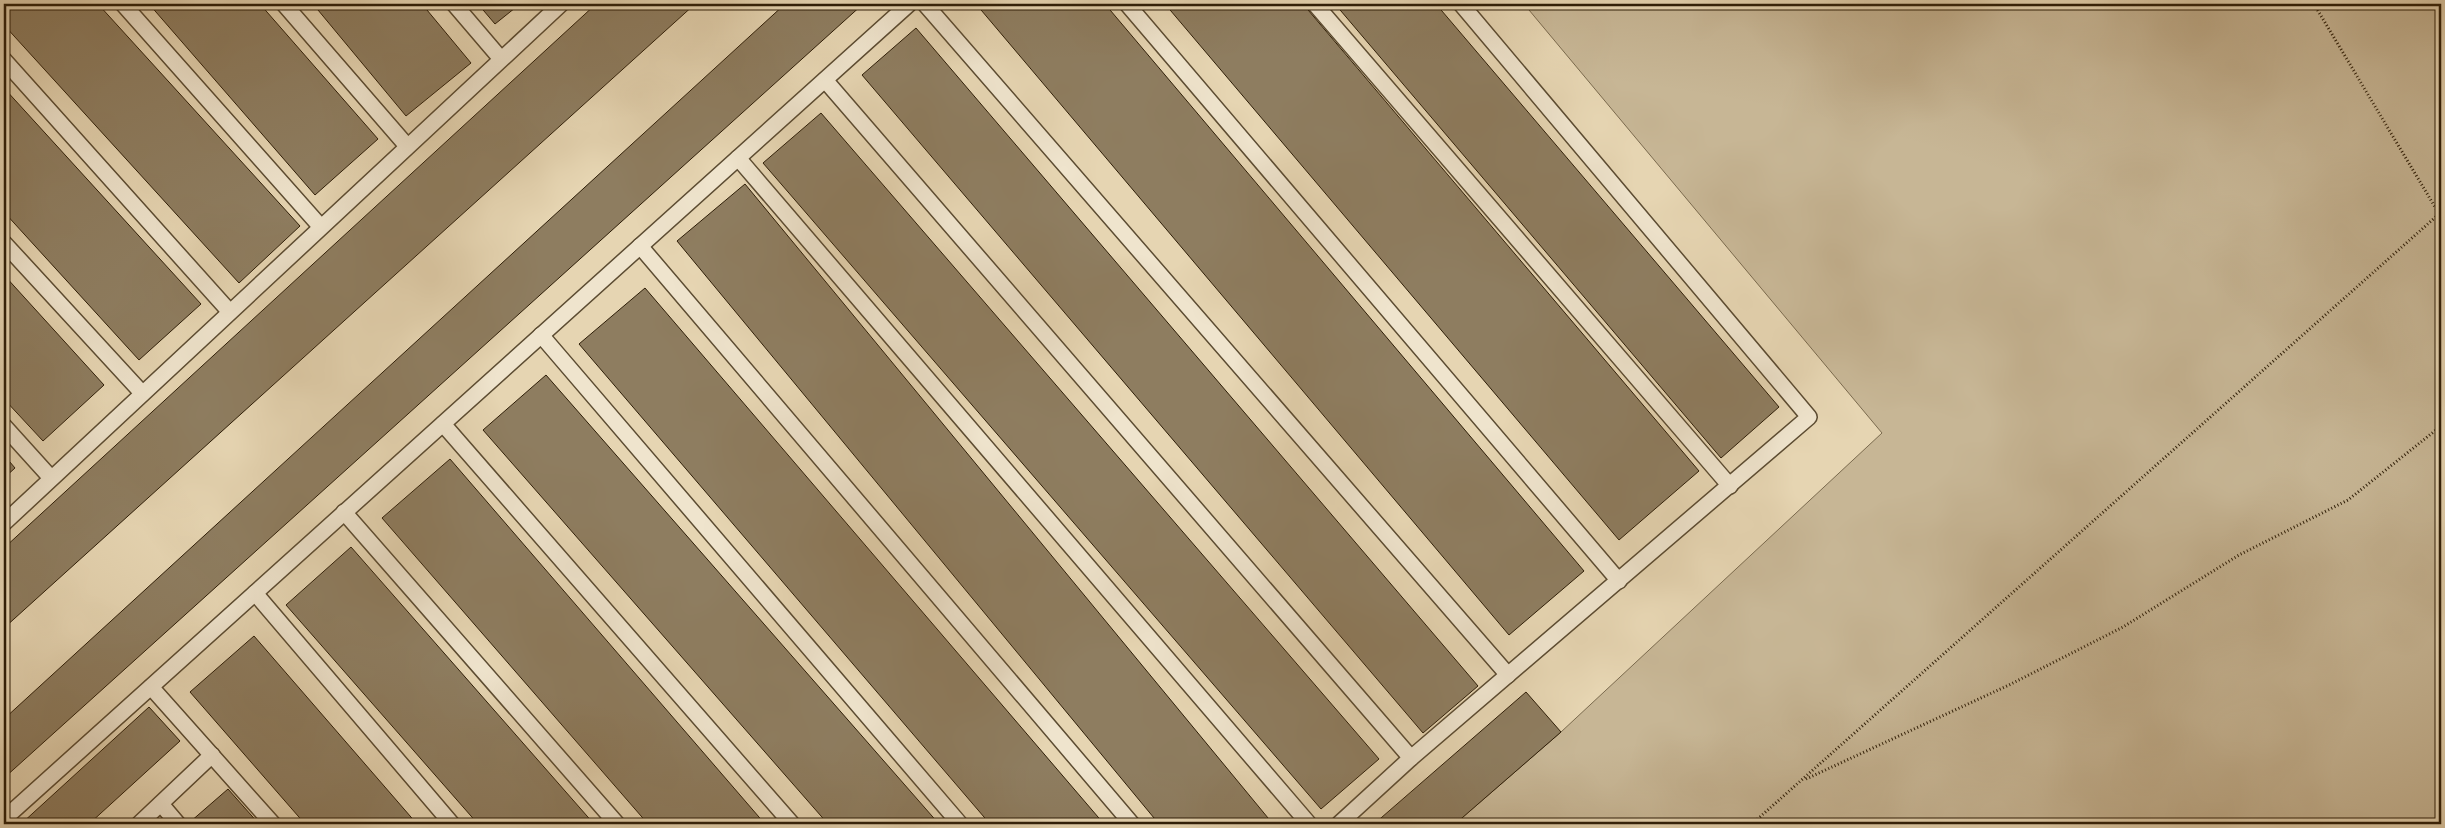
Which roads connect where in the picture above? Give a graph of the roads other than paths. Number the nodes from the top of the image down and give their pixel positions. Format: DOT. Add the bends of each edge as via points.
graph roads {
  1 [pos="123,4"];
  2 [pos="284,4"];
  3 [pos="454,4"];
  4 [pos="561,4"];
  5 [pos="909,4"];
  6 [pos="925,4"];
  7 [pos="1127,4"];
  8 [pos="1315,4"];
  9 [pos="1461,4"];
  10 [pos="501,59"];
  11 [pos="4,60"];
  12 [pos="825,80"];
  13 [pos="407,146"];
  14 [pos="738,158"];
  15 [pos="320,226"];
  16 [pos="4,243"];
  17 [pos="640,246"];
  18 [pos="230,310"];
  19 [pos="541,335"];
  20 [pos="142,393"];
  21 [pos="443,424"];
  22 [pos="4,426"];
  23 [pos="51,478"];
  24 [pos="1730,486"];
  25 [pos="344,512"];
  26 [pos="4,523"];
  27 [pos="1619,581"];
  28 [pos="254,593"];
  29 [pos="1508,675"];
  30 [pos="151,686"];
  31 [pos="212,755"];
  32 [pos="1411,758"];
  33 [pos="161,804"];
  34 [pos="4,819"];
  35 [pos="139,824"];
  36 [pos="178,824"];
  37 [pos="273,824"];
  38 [pos="452,824"];
  39 [pos="617,824"];
  40 [pos="792,824"];
  41 [pos="960,824"];
  42 [pos="1132,824"];
  43 [pos="1309,824"];
  44 [pos="1339,824"];
  1 -- 15 [label="lane"];
  2 -- 13 [label="lane"];
  3 -- 10 [label="lane"];
  4 -- 10 [label="lane"];
  5 -- 12 [label="lane"];
  6 -- 29 [label="lane"];
  7 -- 27 [label="lane"];
  8 -- 24 [label="lane"];
  9 -- 24 [label="lane" via="1809,417"];
  10 -- 13 [label="lane"];
  11 -- 18 [label="lane"];
  12 -- 14 [label="lane"];
  12 -- 32 [label="lane"];
  13 -- 15 [label="lane"];
  14 -- 17 [label="lane"];
  14 -- 43 [label="lane"];
  15 -- 18 [label="lane"];
  16 -- 20 [label="lane"];
  17 -- 19 [label="lane"];
  17 -- 42 [label="lane"];
  18 -- 20 [label="lane"];
  19 -- 21 [label="lane"];
  19 -- 41 [label="lane"];
  20 -- 23 [label="lane"];
  21 -- 25 [label="lane"];
  21 -- 40 [label="lane"];
  22 -- 23 [label="lane"];
  23 -- 26 [label="lane"];
  24 -- 27 [label="lane"];
  25 -- 28 [label="lane"];
  25 -- 39 [label="lane"];
  27 -- 29 [label="lane"];
  28 -- 30 [label="lane"];
  28 -- 38 [label="lane"];
  29 -- 32 [label="lane"];
  30 -- 31 [label="lane"];
  30 -- 34 [label="lane"];
  31 -- 33 [label="lane"];
  31 -- 37 [label="lane"];
  32 -- 44 [label="lane"];
  33 -- 35 [label="lane"];
  33 -- 36 [label="lane"];
}
